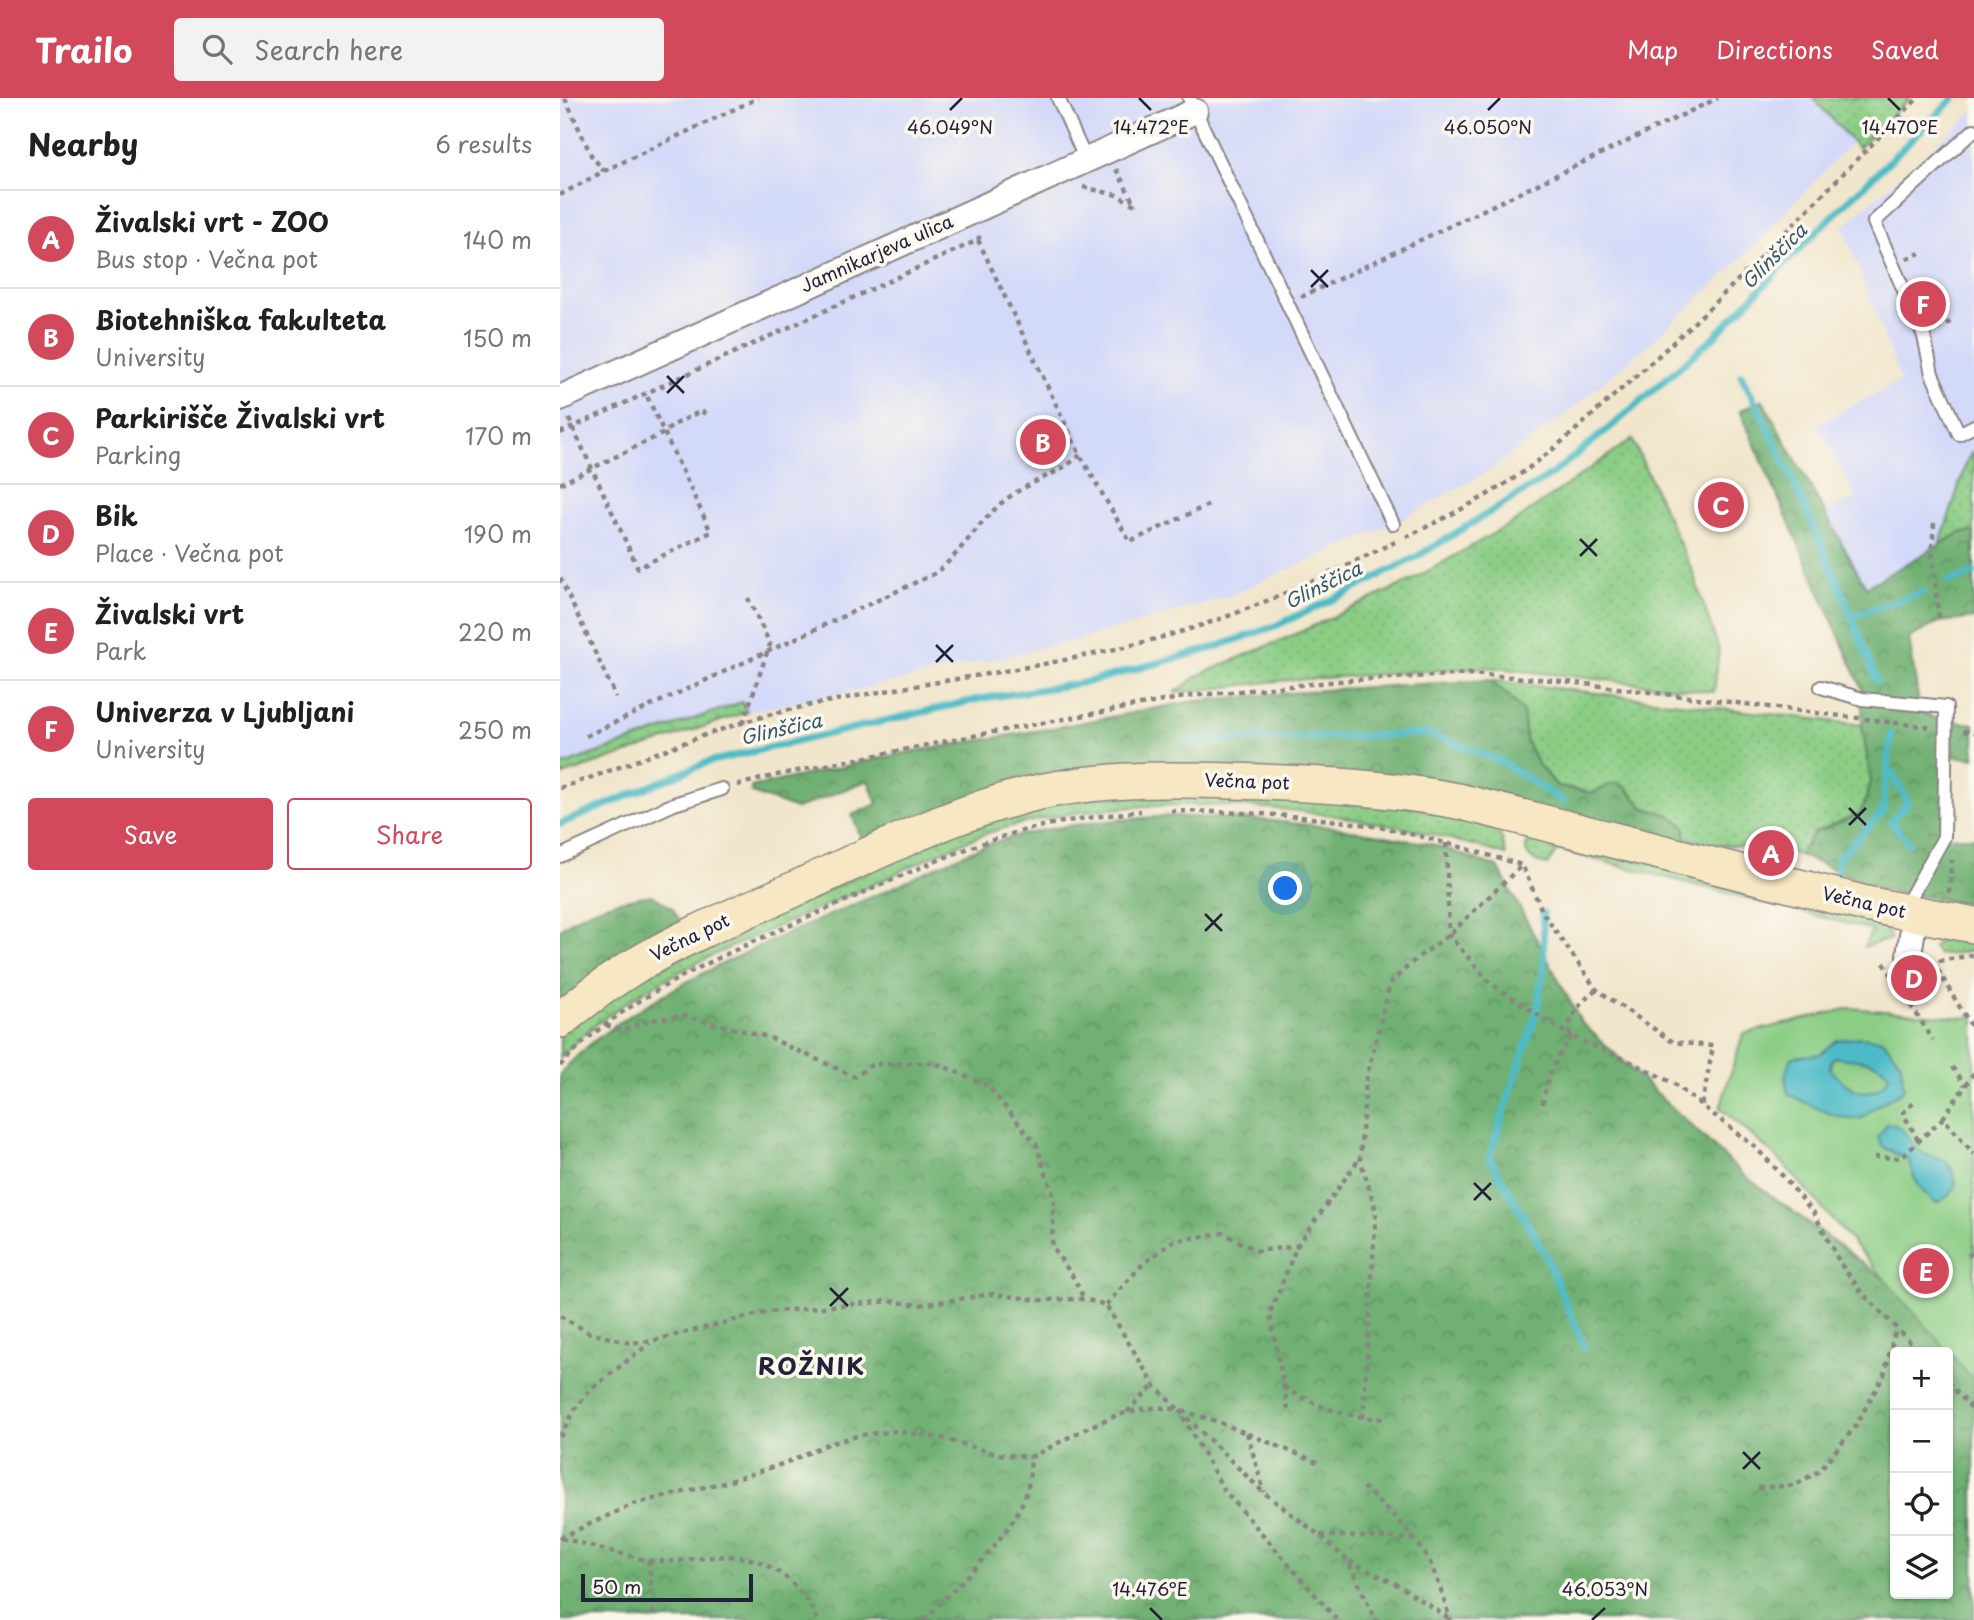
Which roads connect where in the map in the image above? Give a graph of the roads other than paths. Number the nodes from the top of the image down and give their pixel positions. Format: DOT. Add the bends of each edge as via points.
graph roads {
  1 [pos="1058,98"];
  2 [pos="1192,104"];
  3 [pos="1974,130"];
  4 [pos="1096,155"];
  5 [pos="562,404"];
  6 [pos="1974,426"];
  7 [pos="1392,524"];
  8 [pos="1821,688"];
  9 [pos="722,789"];
  10 [pos="560,856"];
  11 [pos="1909,913"];
  12 [pos="1974,925"];
  13 [pos="1909,955"];
  14 [pos="560,1020"];
  1 -- 4 [label="lane"];
  2 -- 4 [label="street, Jamnikarjeva ulica"];
  2 -- 7 [label="lane"];
  3 -- 6 [label="lane" via="1874,222 1924,337 1932,374 1959,434"];
  4 -- 5 [label="street, Jamnikarjeva ulica" via="975,221 633,365"];
  8 -- 11 [label="lane" via="1862,699 1946,707 1944,837"];
  9 -- 10 [label="lane" via="674,804"];
  11 -- 12 [label="main road, Večna pot"];
  11 -- 13 [label="street"];
  11 -- 14 [label="main road, Večna pot" via="1404,791 1273,782 1129,780 1015,798 958,818 691,936 634,967"];
}
